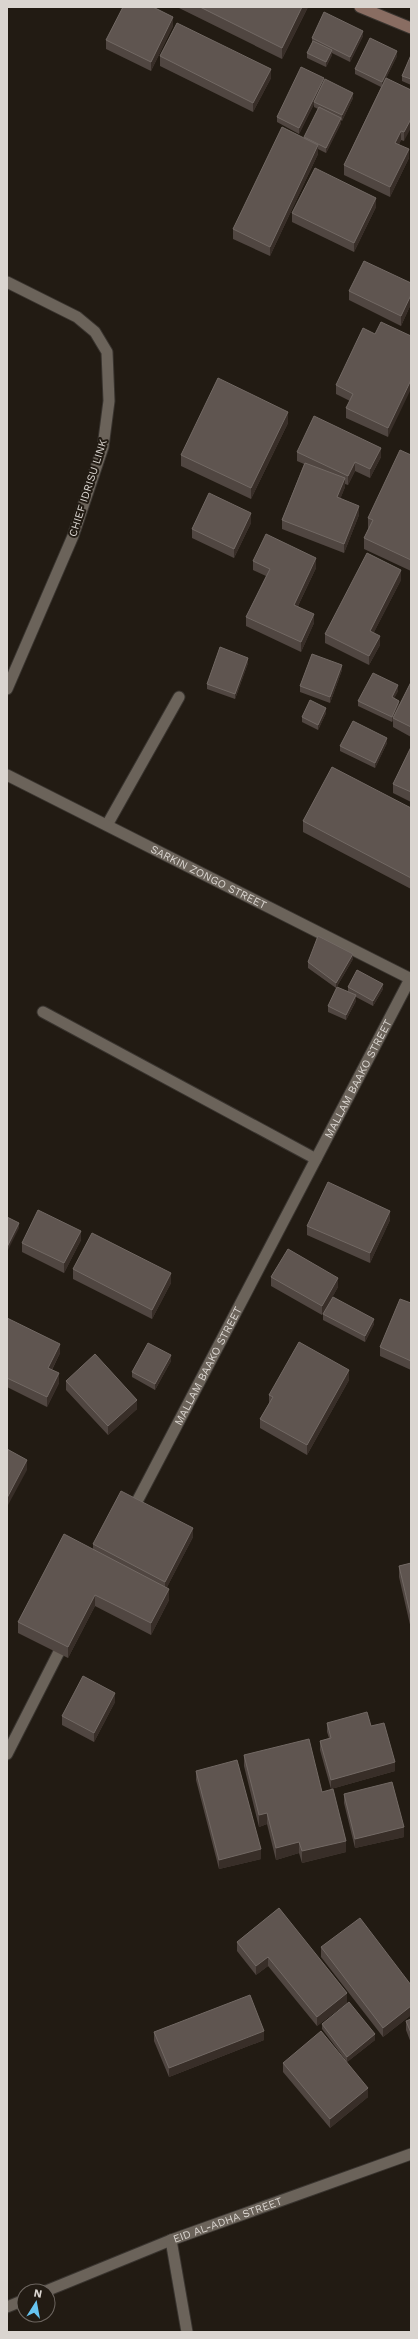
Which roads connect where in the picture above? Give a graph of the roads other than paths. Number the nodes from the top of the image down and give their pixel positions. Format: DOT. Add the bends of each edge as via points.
graph roads {
  1 [pos="360,7"];
  2 [pos="411,28"];
  3 [pos="7,282"];
  4 [pos="7,689"];
  5 [pos="179,697"];
  6 [pos="7,775"];
  7 [pos="106,825"];
  8 [pos="411,979"];
  9 [pos="43,1012"];
  10 [pos="316,1159"];
  11 [pos="126,1524"];
  12 [pos="71,1630"];
  13 [pos="7,1754"];
  14 [pos="411,2154"];
  15 [pos="171,2240"];
  16 [pos="56,2287"];
  17 [pos="187,2332"];
  1 -- 2 [label="main road"];
  3 -- 4 [label="street, CHIEF IDRISU LINK" via="77,317 95,332 107,352 109,401 104,447 73,536"];
  5 -- 7 [label="street"];
  6 -- 7 [label="street, SARKIN ZONGO STREET"];
  7 -- 8 [label="street, SARKIN ZONGO STREET"];
  8 -- 10 [label="street, MALLAM BAAKO STREET"];
  9 -- 10 [label="street"];
  10 -- 11 [label="street, MALLAM BAAKO STREET"];
  12 -- 13 [label="street"];
  14 -- 15 [label="street, EID AL-ADHA STREET"];
  15 -- 16 [label="street, EID AL-ADHA STREET"];
  15 -- 17 [label="street"];
}
